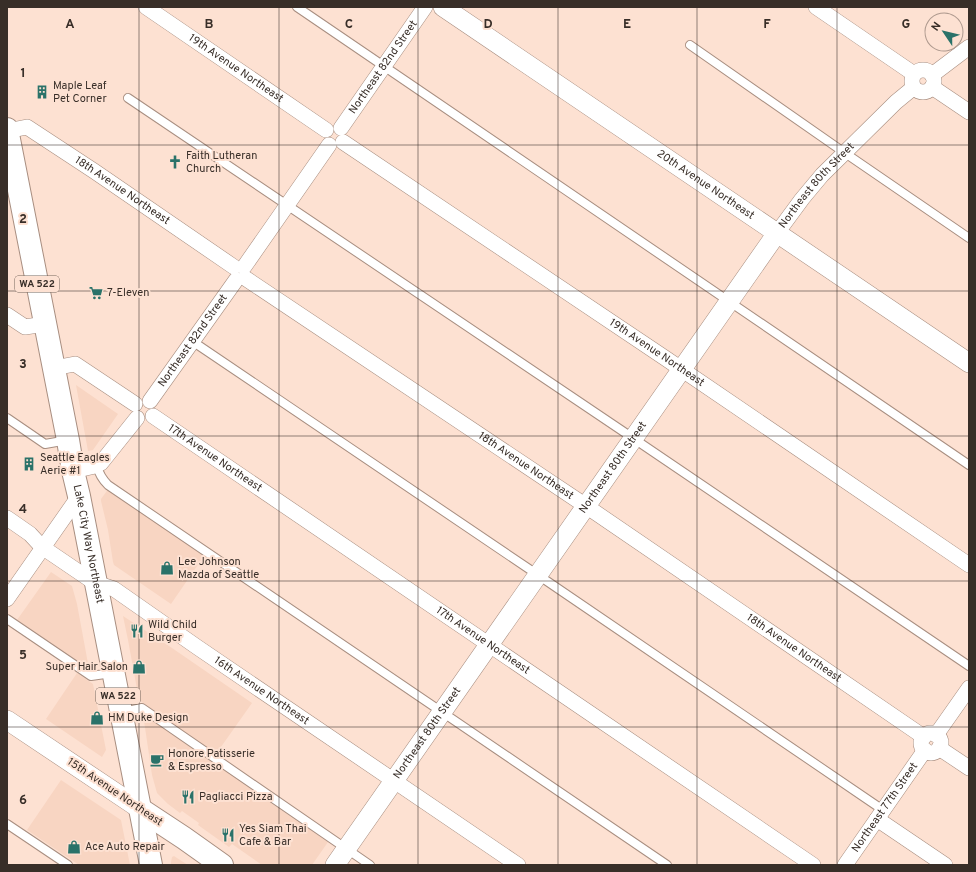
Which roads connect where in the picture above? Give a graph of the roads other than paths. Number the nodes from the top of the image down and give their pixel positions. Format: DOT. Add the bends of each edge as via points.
graph roads {
  1 [pos="146,7"];
  2 [pos="297,7"];
  3 [pos="426,7"];
  4 [pos="442,7"];
  5 [pos="816,7"];
  6 [pos="690,45"];
  7 [pos="969,47"];
  8 [pos="384,66"];
  9 [pos="914,81"];
  10 [pos="932,81"];
  11 [pos="128,98"];
  12 [pos="969,112"];
  13 [pos="7,130"];
  14 [pos="335,136"];
  15 [pos="845,153"];
  16 [pos="288,204"];
  17 [pos="777,233"];
  18 [pos="969,238"];
  19 [pos="240,273"];
  20 [pos="729,301"];
  21 [pos="7,315"];
  22 [pos="45,324"];
  23 [pos="192,341"];
  24 [pos="969,363"];
  25 [pos="54,368"];
  26 [pos="682,369"];
  27 [pos="151,409"];
  28 [pos="136,411"];
  29 [pos="7,418"];
  30 [pos="634,438"];
  31 [pos="68,440"];
  32 [pos="969,465"];
  33 [pos="97,466"];
  34 [pos="73,471"];
  35 [pos="79,496"];
  36 [pos="586,506"];
  37 [pos="7,518"];
  38 [pos="42,547"];
  39 [pos="969,565"];
  40 [pos="538,575"];
  41 [pos="95,583"];
  42 [pos="7,599"];
  43 [pos="7,619"];
  44 [pos="489,644"];
  45 [pos="969,666"];
  46 [pos="114,672"];
  47 [pos="969,688"];
  48 [pos="121,712"];
  49 [pos="442,712"];
  50 [pos="7,720"];
  51 [pos="931,743"];
  52 [pos="969,768"];
  53 [pos="394,781"];
  54 [pos="140,809"];
  55 [pos="880,814"];
  56 [pos="7,824"];
  57 [pos="346,849"];
  58 [pos="68,865"];
  59 [pos="151,865"];
  60 [pos="222,865"];
  61 [pos="335,865"];
  62 [pos="370,865"];
  63 [pos="518,865"];
  64 [pos="667,865"];
  65 [pos="813,865"];
  66 [pos="845,865"];
  67 [pos="945,865"];
  1 -- 14 [label="street, 19th Avenue Northeast"];
  2 -- 8 [label="lane"];
  3 -- 8 [label="street, Northeast 82nd Street"];
  4 -- 17 [label="street, 20th Avenue Northeast"];
  5 -- 9 [label="street"];
  6 -- 15 [label="lane"];
  7 -- 10 [label="street"];
  8 -- 14 [label="street, Northeast 82nd Street"];
  8 -- 20 [label="lane"];
  9 -- 10 [label="street" via="917,92 924,93 928,92"];
  9 -- 15 [label="street, Northeast 80th Street"];
  10 -- 12 [label="street"];
  11 -- 16 [label="lane"];
  13 -- 19 [label="street, 18th Avenue Northeast" via="27,127"];
  13 -- 22 [label="main road, Lake City Way Northeast / WA 522"];
  14 -- 16 [label="street, Northeast 82nd Street"];
  14 -- 26 [label="street, 19th Avenue Northeast"];
  15 -- 17 [label="street, Northeast 80th Street" via="822,175"];
  15 -- 18 [label="lane"];
  16 -- 19 [label="street, Northeast 82nd Street"];
  16 -- 30 [label="lane"];
  17 -- 20 [label="street, Northeast 80th Street"];
  17 -- 24 [label="street, 20th Avenue Northeast"];
  19 -- 23 [label="street, Northeast 82nd Street"];
  19 -- 36 [label="street, 18th Avenue Northeast"];
  20 -- 26 [label="street, Northeast 80th Street"];
  20 -- 32 [label="lane"];
  21 -- 22 [label="street" via="25,327"];
  22 -- 25 [label="main road, Lake City Way Northeast / WA 522"];
  23 -- 27 [label="street, Northeast 82nd Street"];
  23 -- 40 [label="lane"];
  25 -- 28 [label="street" via="75,364"];
  25 -- 31 [label="main road, Lake City Way Northeast / WA 522"];
  26 -- 30 [label="street, Northeast 80th Street"];
  26 -- 39 [label="street, 19th Avenue Northeast"];
  27 -- 28 [label="street" via="148,420 145,421 142,421"];
  27 -- 44 [label="street, 17th Avenue Northeast"];
  28 -- 33 [label="street" via="105,459"];
  29 -- 31 [label="lane" via="45,444"];
  30 -- 36 [label="street, Northeast 80th Street"];
  30 -- 45 [label="lane"];
  31 -- 34 [label="main road, Lake City Way Northeast / WA 522"];
  33 -- 34 [label="street"];
  33 -- 49 [label="lane" via="99,475 108,485"];
  34 -- 35 [label="main road, Lake City Way Northeast / WA 522"];
  35 -- 38 [label="street"];
  35 -- 41 [label="main road, Lake City Way Northeast / WA 522"];
  36 -- 40 [label="street, Northeast 80th Street"];
  36 -- 51 [label="street, 18th Avenue Northeast"];
  37 -- 38 [label="street, 16th Avenue Northeast" via="30,534"];
  38 -- 41 [label="street, 16th Avenue Northeast"];
  38 -- 42 [label="street"];
  40 -- 44 [label="street, Northeast 80th Street"];
  40 -- 55 [label="lane"];
  41 -- 46 [label="main road, Lake City Way Northeast / WA 522"];
  41 -- 53 [label="street, 16th Avenue Northeast" via="114,589"];
  43 -- 46 [label="lane" via="90,676"];
  44 -- 49 [label="street, Northeast 80th Street"];
  44 -- 65 [label="street, 17th Avenue Northeast"];
  46 -- 48 [label="main road, Lake City Way Northeast / WA 522"];
  47 -- 51 [label="street, Northeast 77th Street"];
  48 -- 54 [label="main road, Lake City Way Northeast / WA 522"];
  48 -- 57 [label="lane" via="142,708"];
  49 -- 53 [label="street, Northeast 80th Street"];
  49 -- 64 [label="lane"];
  50 -- 54 [label="street, 15th Avenue Northeast"];
  51 -- 52 [label="street, 18th Avenue Northeast"];
  51 -- 55 [label="street, Northeast 77th Street"];
  53 -- 57 [label="street, Northeast 80th Street"];
  53 -- 63 [label="street, 16th Avenue Northeast"];
  54 -- 59 [label="main road, Lake City Way Northeast / WA 522"];
  54 -- 60 [label="main road, 15th Avenue Northeast"];
  55 -- 66 [label="street, Northeast 77th Street"];
  55 -- 67 [label="street"];
  56 -- 58 [label="lane"];
  57 -- 61 [label="street, Northeast 80th Street"];
  57 -- 62 [label="lane"];
}
